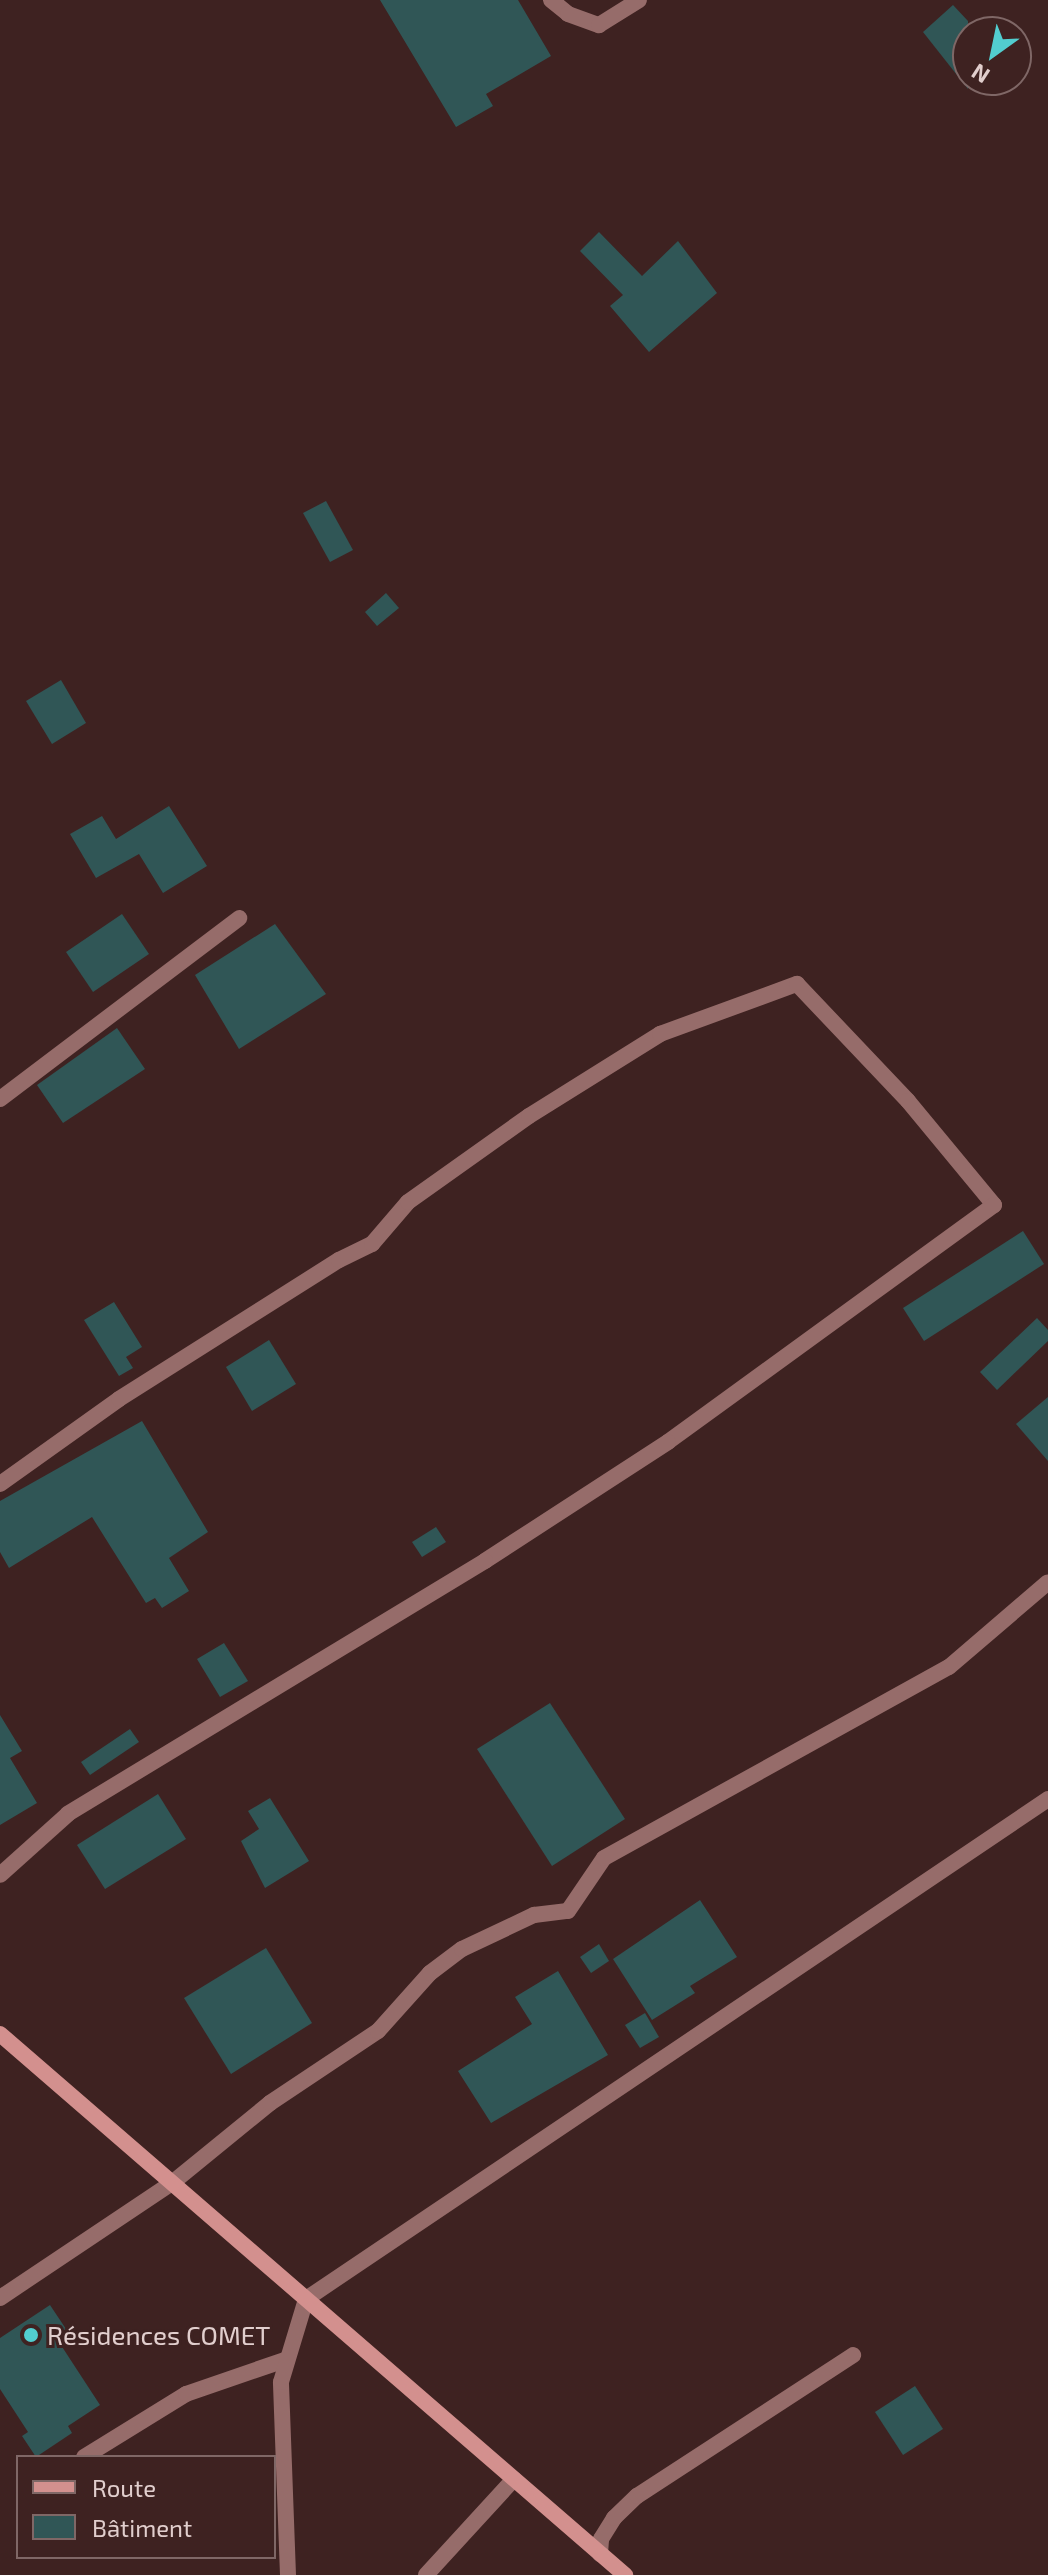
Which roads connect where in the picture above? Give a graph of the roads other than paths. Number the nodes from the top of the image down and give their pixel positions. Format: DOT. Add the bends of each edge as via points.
graph roads {
  1 [pos="551,0"];
  2 [pos="639,0"];
  3 [pos="239,918"];
  4 [pos="0,1099"];
  5 [pos="0,1484"];
  6 [pos="1048,1582"];
  7 [pos="1048,1799"];
  8 [pos="0,1875"];
  9 [pos="0,2034"];
  10 [pos="172,2183"];
  11 [pos="0,2298"];
  12 [pos="306,2299"];
  13 [pos="853,2355"];
  14 [pos="285,2360"];
  15 [pos="87,2455"];
  16 [pos="514,2479"];
  17 [pos="600,2554"];
  18 [pos="288,2575"];
  19 [pos="426,2575"];
  20 [pos="625,2575"];
  1 -- 2 [label="street" via="568,14 599,25"];
  3 -- 4 [label="street"];
  5 -- 8 [label="street" via="119,1399 372,1244 408,1202 529,1116 660,1034 797,984 908,1101 994,1205 668,1442 485,1561 68,1814"];
  6 -- 10 [label="street" via="949,1667 604,1858 568,1911 534,1915 462,1949 430,1973 378,2031 270,2103"];
  7 -- 12 [label="street"];
  9 -- 10 [label="street"];
  10 -- 11 [label="street"];
  10 -- 12 [label="street"];
  12 -- 14 [label="street"];
  12 -- 16 [label="street"];
  13 -- 17 [label="street" via="637,2496 614,2518 601,2539"];
  14 -- 15 [label="street" via="186,2394"];
  14 -- 18 [label="street" via="281,2382"];
  16 -- 17 [label="street"];
  16 -- 19 [label="street"];
  17 -- 20 [label="street"];
}
